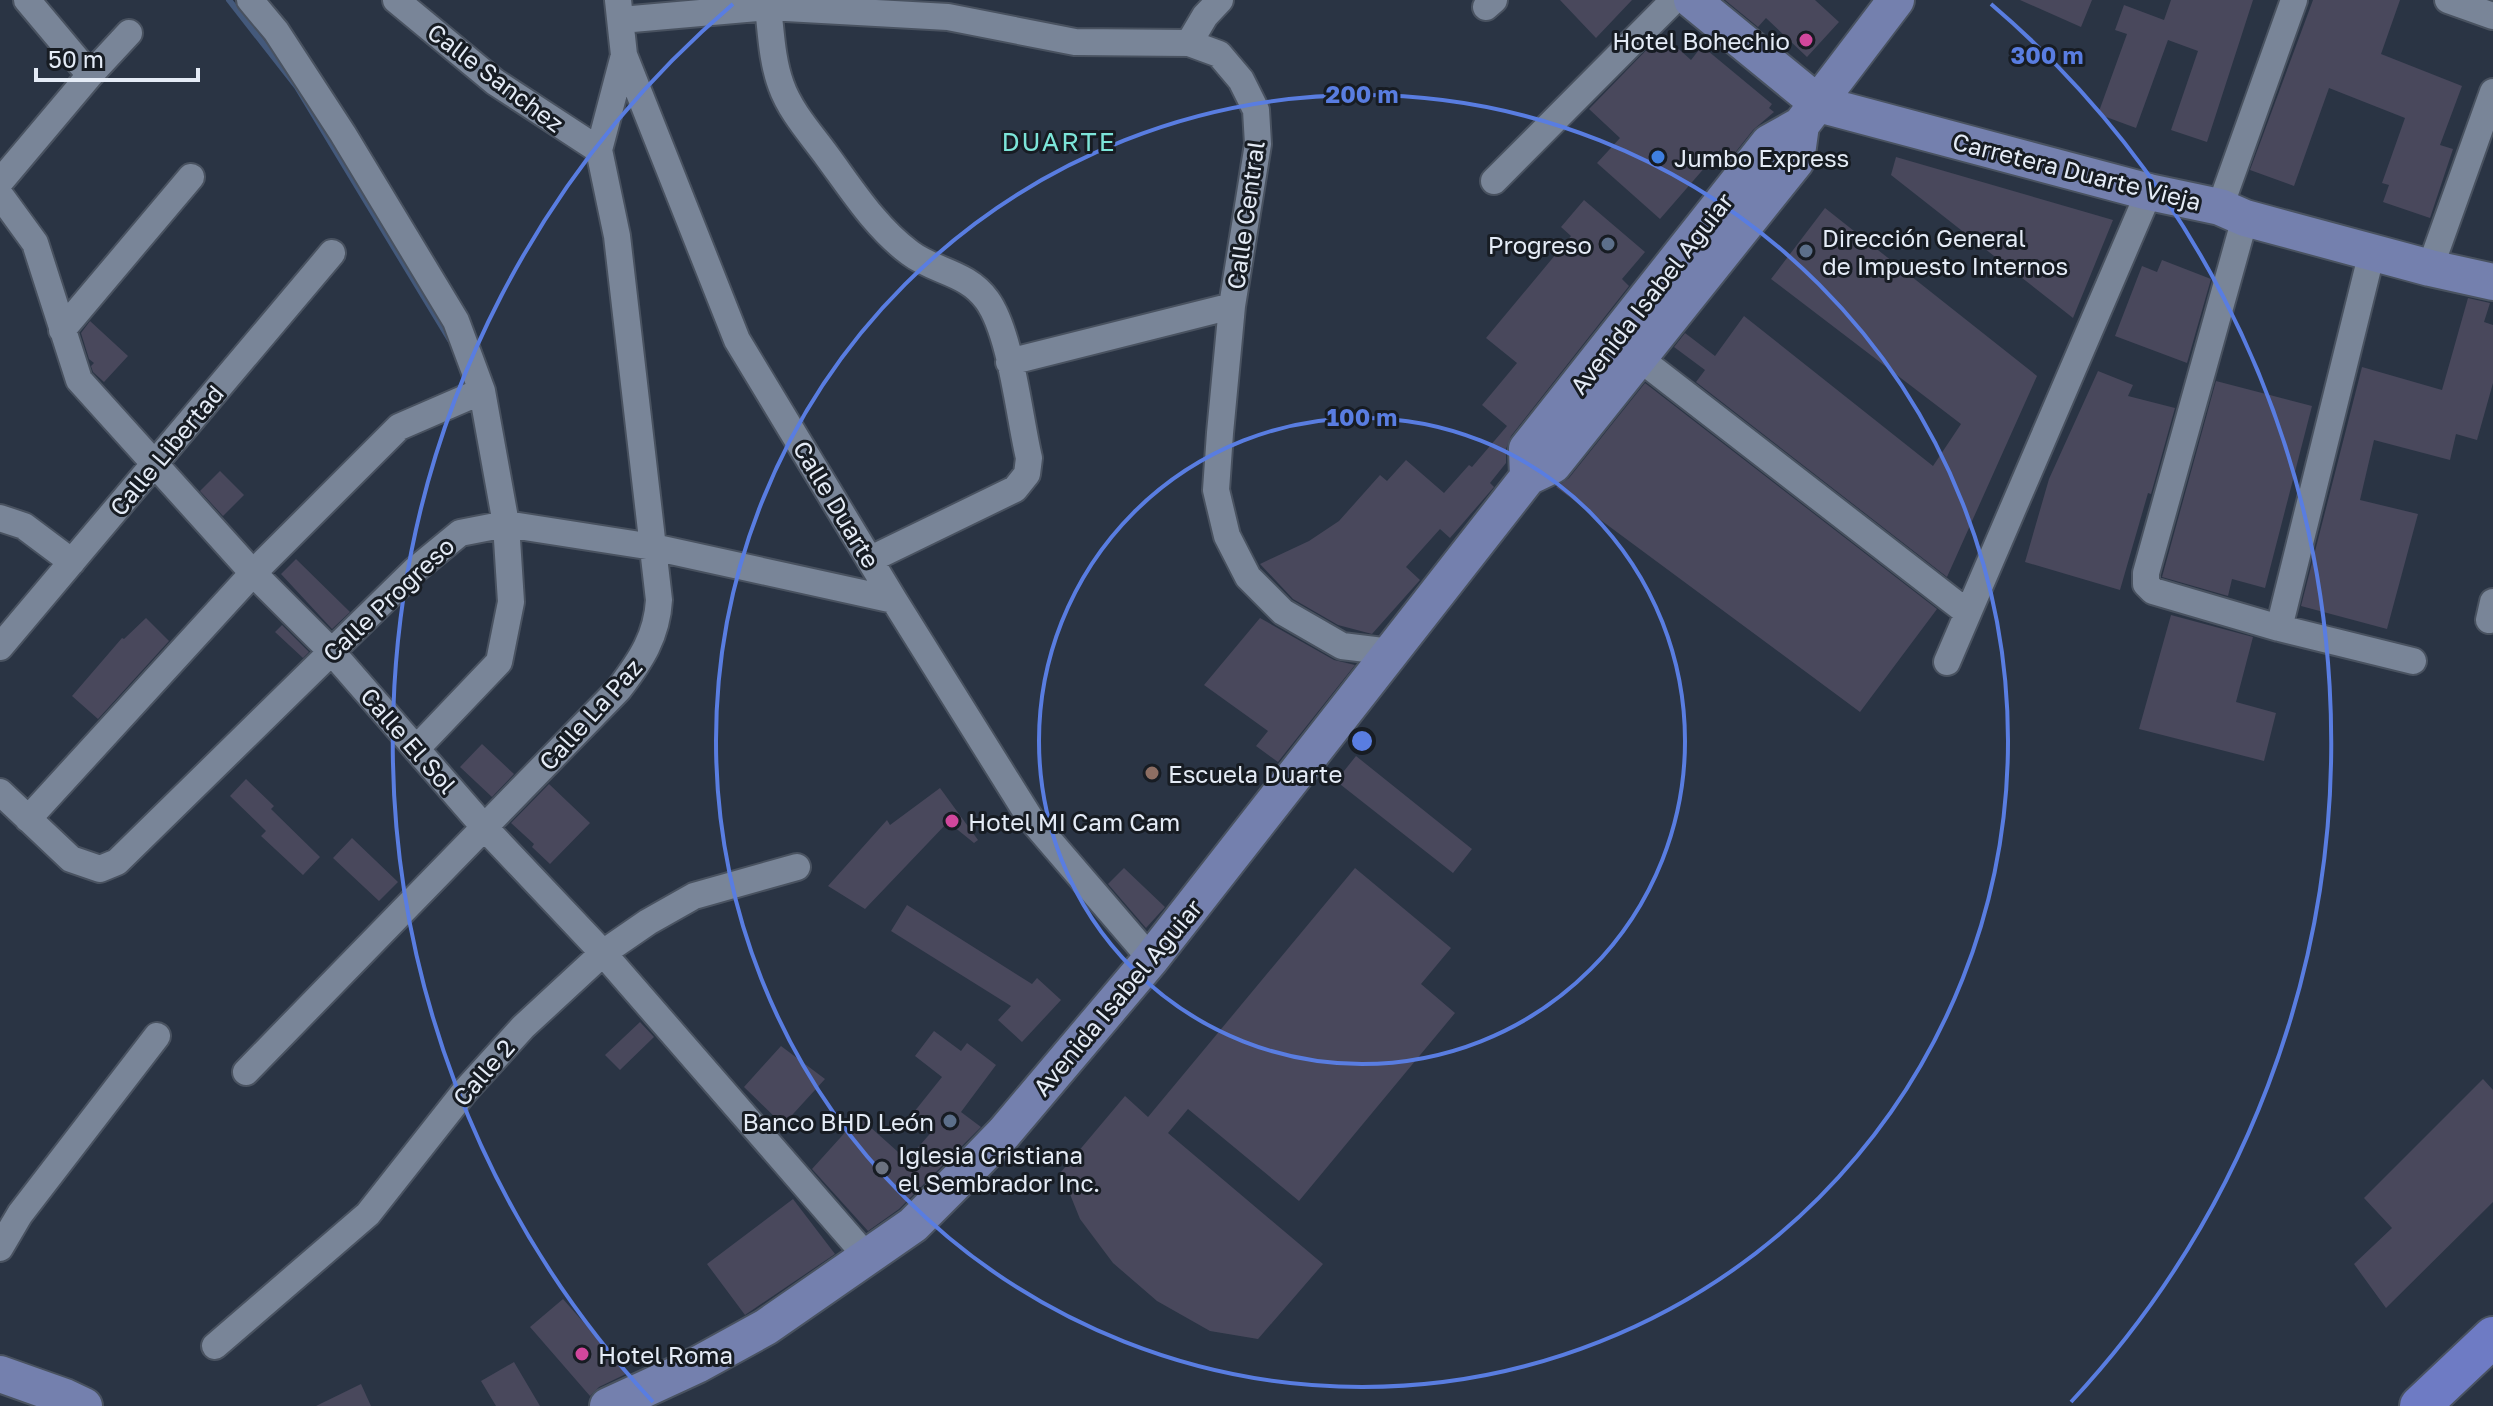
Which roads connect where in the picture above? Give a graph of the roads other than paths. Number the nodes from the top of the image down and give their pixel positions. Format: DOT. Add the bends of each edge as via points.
graph roads {
  1 [pos="27,0"];
  2 [pos="250,0"];
  3 [pos="396,0"];
  4 [pos="1220,0"];
  5 [pos="1674,0"];
  6 [pos="1692,0"];
  7 [pos="1896,0"];
  8 [pos="2294,0"];
  9 [pos="2448,0"];
  10 [pos="768,7"];
  11 [pos="619,10"];
  12 [pos="2493,16"];
  13 [pos="129,33"];
  14 [pos="1189,43"];
  15 [pos="624,55"];
  16 [pos="90,75"];
  17 [pos="2493,92"];
  18 [pos="1810,114"];
  19 [pos="599,150"];
  20 [pos="191,177"];
  21 [pos="1494,181"];
  22 [pos="0,182"];
  23 [pos="2149,192"];
  24 [pos="0,195"];
  25 [pos="2233,212"];
  26 [pos="2372,252"];
  27 [pos="332,253"];
  28 [pos="2430,268"];
  29 [pos="2493,282"];
  30 [pos="1232,306"];
  31 [pos="62,330"];
  32 [pos="1628,349"];
  33 [pos="1009,362"];
  34 [pos="482,391"];
  35 [pos="155,463"];
  36 [pos="0,518"];
  37 [pos="506,524"];
  38 [pos="653,547"];
  39 [pos="871,559"];
  40 [pos="72,562"];
  41 [pos="253,573"];
  42 [pos="894,600"];
  43 [pos="1968,613"];
  44 [pos="2279,628"];
  45 [pos="0,647"];
  46 [pos="331,651"];
  47 [pos="1391,652"];
  48 [pos="2413,661"];
  49 [pos="1947,662"];
  50 [pos="416,749"];
  51 [pos="0,792"];
  52 [pos="28,819"];
  53 [pos="485,828"];
  54 [pos="797,867"];
  55 [pos="603,953"];
  56 [pos="1151,959"];
  57 [pos="157,1036"];
  58 [pos="246,1072"];
  59 [pos="0,1248"];
  60 [pos="868,1258"];
  61 [pos="2493,1337"];
  62 [pos="215,1346"];
  63 [pos="0,1374"];
  64 [pos="84,1406"];
  65 [pos="608,1406"];
  66 [pos="2420,1406"];
  1 -- 16 [label="street"];
  2 -- 34 [label="street" via="343,134 456,321"];
  3 -- 19 [label="street, Calle Sanchez" via="495,82"];
  4 -- 14 [label="street"];
  5 -- 21 [label="street"];
  6 -- 18 [label="main road, Carretera Duarte Vieja"];
  7 -- 18 [label="main road, Avenida Isabel Aguiar"];
  8 -- 25 [label="street"];
  9 -- 12 [label="street"];
  10 -- 11 [label="street, Calle Central"];
  10 -- 14 [label="street, Calle Central" via="948,17 1075,42"];
  10 -- 33 [label="street" via="781,85 798,117 895,241 913,256 971,282 985,298 995,313"];
  11 -- 15 [label="street, Calle Duarte"];
  13 -- 16 [label="street"];
  14 -- 30 [label="street, Calle Central" via="1219,54 1241,80 1256,110 1258,144"];
  15 -- 19 [label="street"];
  15 -- 39 [label="street, Calle Duarte" via="737,340"];
  16 -- 22 [label="street"];
  17 -- 28 [label="street"];
  18 -- 23 [label="main road, Carretera Duarte Vieja"];
  18 -- 32 [label="main road, Avenida Isabel Aguiar" via="1769,143"];
  19 -- 38 [label="street, Calle La Paz" via="617,236"];
  20 -- 31 [label="street"];
  23 -- 25 [label="main road, Carretera Duarte Vieja"];
  23 -- 43 [label="street"];
  24 -- 31 [label="street, Calle El Sol" via="35,243"];
  25 -- 26 [label="main road, Carretera Duarte Vieja"];
  25 -- 44 [label="street" via="2146,584 2153,591"];
  26 -- 28 [label="main road, Carretera Duarte Vieja"];
  26 -- 44 [label="street"];
  27 -- 35 [label="street, Calle Libertad"];
  28 -- 29 [label="main road, Carretera Duarte Vieja"];
  30 -- 33 [label="street"];
  30 -- 47 [label="street, Calle Central" via="1216,490 1227,536 1248,577 1283,612 1342,646"];
  31 -- 35 [label="street, Calle El Sol" via="79,380"];
  32 -- 43 [label="street"];
  32 -- 47 [label="main road, Avenida Isabel Aguiar" via="1527,449 1528,477"];
  33 -- 39 [label="street" via="1029,458 1022,482"];
  34 -- 37 [label="street"];
  34 -- 41 [label="street" via="399,427"];
  35 -- 40 [label="street, Calle Libertad"];
  35 -- 41 [label="street, Calle El Sol"];
  36 -- 40 [label="street" via="24,526"];
  37 -- 38 [label="street, Calle Progreso"];
  37 -- 46 [label="street, Calle Progreso" via="460,533"];
  37 -- 50 [label="street" via="511,602 499,662"];
  38 -- 42 [label="street, Calle Progreso"];
  38 -- 53 [label="street, Calle La Paz" via="658,621 638,664"];
  39 -- 42 [label="street, Calle Duarte"];
  40 -- 45 [label="street, Calle Libertad"];
  41 -- 46 [label="street, Calle El Sol"];
  41 -- 52 [label="street"];
  42 -- 56 [label="street, Calle Duarte" via="1030,818"];
  43 -- 49 [label="street"];
  44 -- 48 [label="street"];
  46 -- 50 [label="street, Calle El Sol"];
  46 -- 52 [label="street, Calle Progreso" via="117,862 100,869 84,866"];
  47 -- 56 [label="main road, Avenida Isabel Aguiar"];
  50 -- 53 [label="street, Calle El Sol"];
  51 -- 52 [label="street"];
  53 -- 55 [label="street, Calle El Sol"];
  53 -- 58 [label="street, Calle La Paz"];
  54 -- 55 [label="street, Calle 2" via="694,896"];
  55 -- 60 [label="street, Calle El Sol"];
  55 -- 62 [label="street, Calle 2" via="523,1027 465,1091 368,1214"];
  56 -- 60 [label="main road, Avenida Isabel Aguiar" via="1004,1133 913,1225"];
  57 -- 59 [label="street" via="20,1214"];
  60 -- 65 [label="main road, Avenida Isabel Aguiar" via="738,1342"];
  61 -- 66 [label="main road"];
  63 -- 64 [label="main road"];
}
